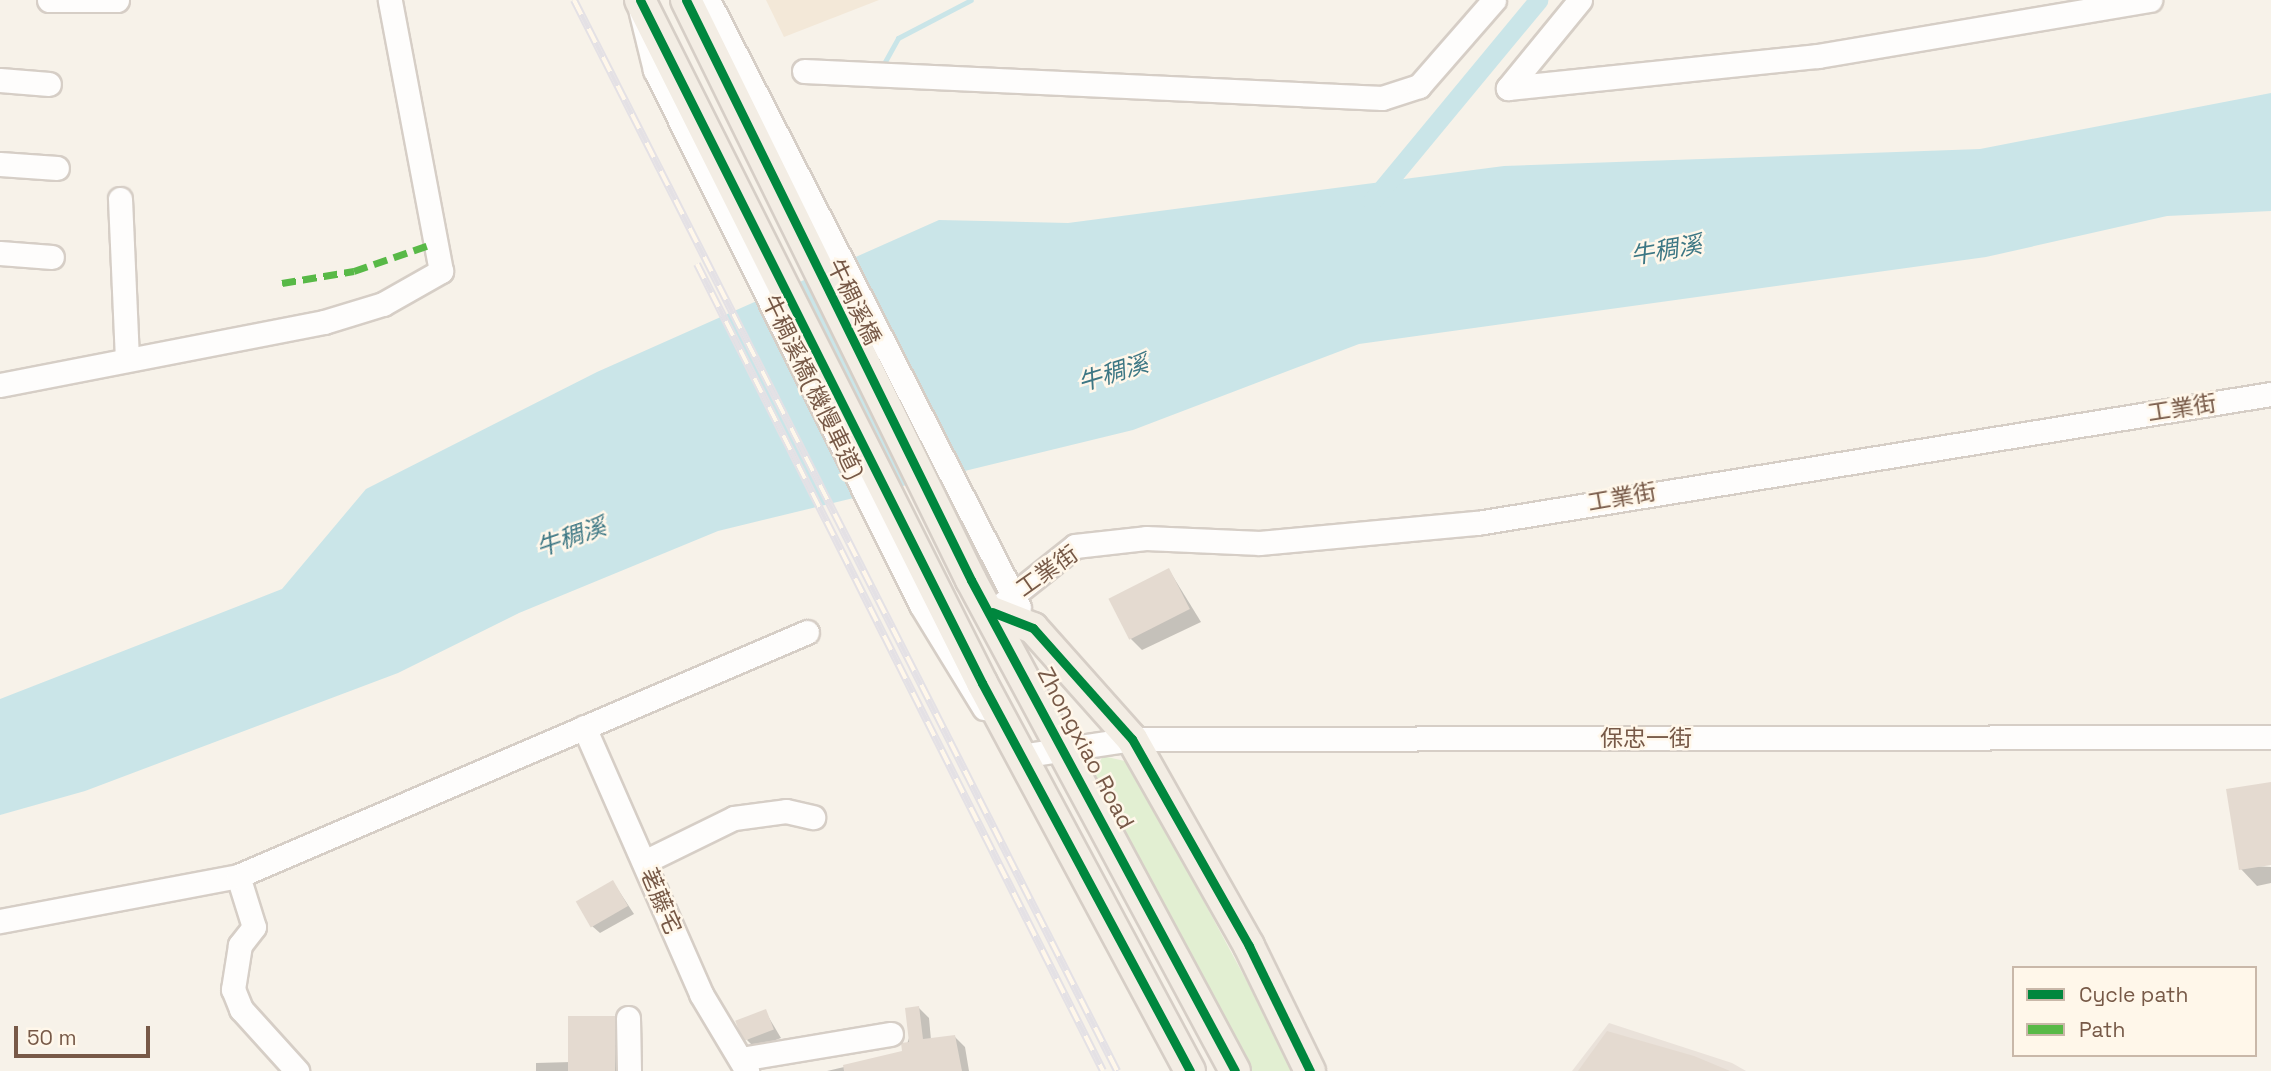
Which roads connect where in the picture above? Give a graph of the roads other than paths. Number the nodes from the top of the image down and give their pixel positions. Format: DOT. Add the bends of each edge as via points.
graph roads {
  1 [pos="49,0"];
  2 [pos="117,0"];
  3 [pos="390,0"];
  4 [pos="640,0"];
  5 [pos="686,0"];
  6 [pos="708,0"];
  7 [pos="1494,0"];
  8 [pos="1580,0"];
  9 [pos="2150,0"];
  10 [pos="714,34"];
  11 [pos="804,71"];
  12 [pos="0,80"];
  13 [pos="49,84"];
  14 [pos="0,164"];
  15 [pos="57,168"];
  16 [pos="120,199"];
  17 [pos="0,253"];
  18 [pos="52,257"];
  19 [pos="127,359"];
  20 [pos="0,385"];
  21 [pos="2271,394"];
  22 [pos="1002,604"];
  23 [pos="807,632"];
  24 [pos="584,727"];
  25 [pos="2271,737"];
  26 [pos="1132,740"];
  27 [pos="1065,748"];
  28 [pos="1021,756"];
  29 [pos="813,817"];
  30 [pos="644,862"];
  31 [pos="238,876"];
  32 [pos="0,921"];
  33 [pos="628,1018"];
  34 [pos="891,1034"];
  35 [pos="744,1065"];
  36 [pos="298,1071"];
  37 [pos="629,1071"];
  38 [pos="1190,1071"];
  39 [pos="1235,1071"];
  40 [pos="1310,1071"];
  1 -- 2 [label="street"];
  3 -- 19 [label="street" via="441,271 383,304 324,322"];
  4 -- 28 [label="main road" via="662,61 931,600"];
  5 -- 10 [label="main road"];
  6 -- 10 [label="street"];
  7 -- 11 [label="street" via="1419,86 1382,98 1312,100"];
  8 -- 9 [label="street" via="1508,88 1818,56"];
  10 -- 22 [label="main road, 牛稠溪橋" via="983,576"];
  12 -- 13 [label="street"];
  14 -- 15 [label="street"];
  16 -- 19 [label="street"];
  17 -- 18 [label="street"];
  19 -- 20 [label="street"];
  21 -- 22 [label="street, 工業街" via="1477,523 1260,544 1146,538 1075,546"];
  22 -- 26 [label="main road, Zhongxiao Road" via="1033,628"];
  22 -- 27 [label="main road, Zhongxiao Road"];
  23 -- 24 [label="street"];
  24 -- 30 [label="street, 荖藤宅"];
  24 -- 31 [label="street"];
  25 -- 26 [label="street, 保忠一街"];
  26 -- 27 [label="street, 保忠一街"];
  26 -- 40 [label="main road, Zhongxiao Road" via="1249,946"];
  27 -- 28 [label="street, 保忠一街"];
  27 -- 39 [label="main road, Zhongxiao Road"];
  28 -- 38 [label="main road"];
  29 -- 30 [label="street" via="786,811 734,818"];
  30 -- 35 [label="street, 荖藤宅" via="701,994"];
  31 -- 32 [label="street"];
  31 -- 36 [label="street" via="254,927 240,945 233,989 241,1009"];
  33 -- 37 [label="street"];
  34 -- 35 [label="street"];
}
